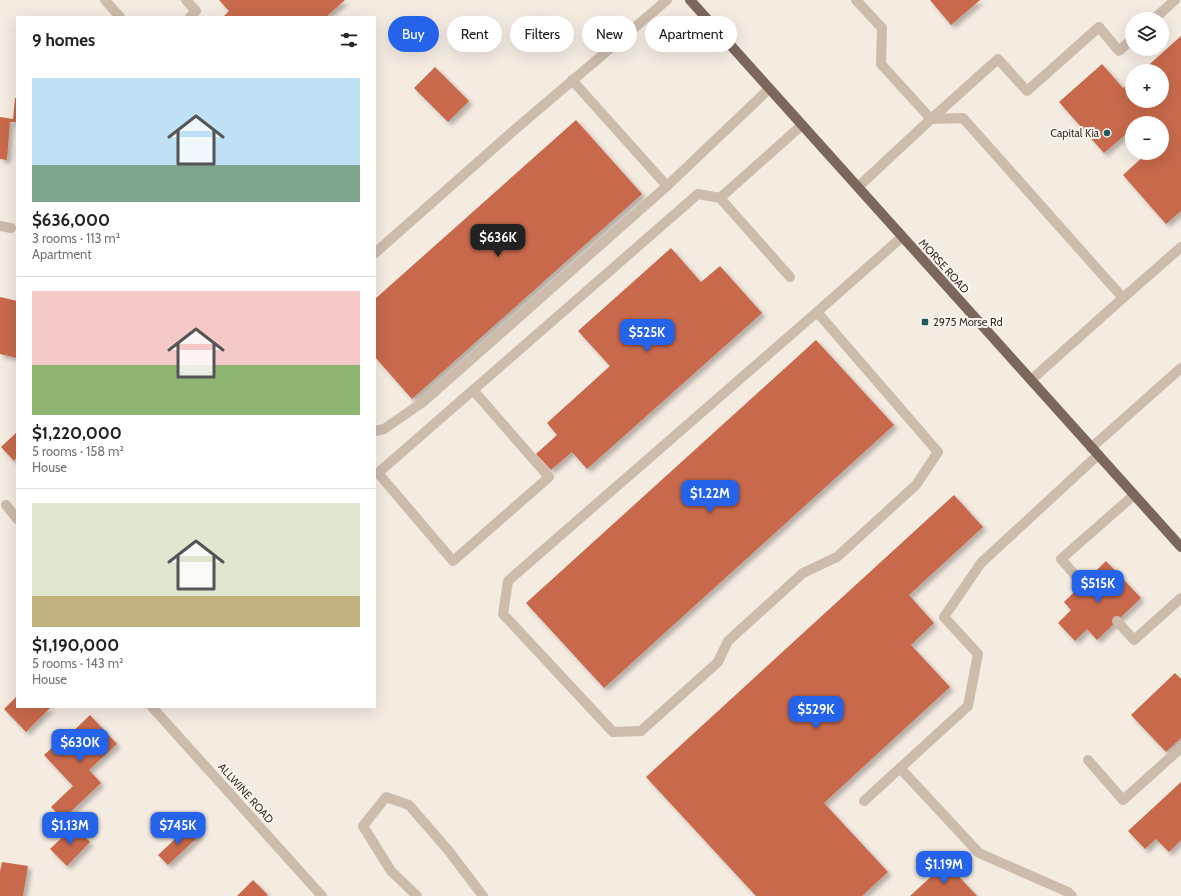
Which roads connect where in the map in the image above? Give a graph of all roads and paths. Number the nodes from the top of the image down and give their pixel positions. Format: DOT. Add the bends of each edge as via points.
graph roads {
  1 [pos="105,0"];
  2 [pos="186,0"];
  3 [pos="667,0"];
  4 [pos="690,0"];
  5 [pos="1175,0"];
  6 [pos="859,1"];
  7 [pos="1162,12"];
  8 [pos="119,16"];
  9 [pos="191,16"];
  10 [pos="1125,45"];
  11 [pos="572,80"];
  12 [pos="769,89"];
  13 [pos="930,119"];
  14 [pos="802,125"];
  15 [pos="667,186"];
  16 [pos="858,187"];
  17 [pos="720,198"];
  18 [pos="0,226"];
  19 [pos="11,228"];
  20 [pos="902,237"];
  21 [pos="1181,247"];
  22 [pos="376,252"];
  23 [pos="790,277"];
  24 [pos="1123,298"];
  25 [pos="817,312"];
  26 [pos="1181,368"];
  27 [pos="1031,380"];
  28 [pos="473,390"];
  29 [pos="376,432"];
  30 [pos="1095,451"];
  31 [pos="1134,495"];
  32 [pos="6,505"];
  33 [pos="16,518"];
  34 [pos="1181,547"];
  35 [pos="1083,584"];
  36 [pos="1181,598"];
  37 [pos="1117,621"];
  38 [pos="153,708"];
  39 [pos="1181,748"];
  40 [pos="1088,760"];
  41 [pos="900,768"];
  42 [pos="864,800"];
  43 [pos="322,896"];
  44 [pos="418,896"];
  45 [pos="483,896"];
  46 [pos="1072,896"];
  1 -- 8 [label="street"];
  2 -- 9 [label="street" via="196,11"];
  3 -- 11 [label="street"];
  4 -- 12 [label="main road, MORSE ROAD"];
  5 -- 7 [label="street"];
  6 -- 13 [label="street" via="882,28 881,64"];
  10 -- 13 [label="street" via="1119,51 1099,27 1027,91 998,59"];
  11 -- 15 [label="street"];
  11 -- 22 [label="street"];
  12 -- 14 [label="main road, MORSE ROAD"];
  12 -- 15 [label="street"];
  13 -- 16 [label="street"];
  13 -- 24 [label="street" via="963,118"];
  14 -- 16 [label="main road, MORSE ROAD"];
  14 -- 17 [label="street"];
  15 -- 29 [label="street" via="423,402"];
  16 -- 20 [label="main road, MORSE ROAD"];
  17 -- 23 [label="street"];
  17 -- 28 [label="street" via="698,194"];
  18 -- 19 [label="street"];
  20 -- 25 [label="street"];
  20 -- 27 [label="main road, MORSE ROAD"];
  21 -- 24 [label="street"];
  24 -- 27 [label="street"];
  25 -- 25 [label="street" via="938,452 916,485 837,557 803,573 728,641 718,662 641,730 613,732 503,614 508,581"];
  26 -- 30 [label="street"];
  27 -- 30 [label="main road, MORSE ROAD"];
  28 -- 28 [label="street" via="378,473 453,561 549,477"];
  30 -- 31 [label="main road, MORSE ROAD"];
  30 -- 41 [label="street" via="982,563 944,618 978,654 968,706"];
  31 -- 34 [label="main road, MORSE ROAD"];
  31 -- 35 [label="street" via="1061,559"];
  32 -- 33 [label="street"];
  36 -- 37 [label="street" via="1134,640"];
  38 -- 43 [label="street, ALLWINE ROAD"];
  39 -- 40 [label="street" via="1123,800"];
  41 -- 42 [label="street"];
  41 -- 46 [label="street" via="980,853"];
  44 -- 45 [label="street" via="391,871 363,826 386,797 409,805"];
}
